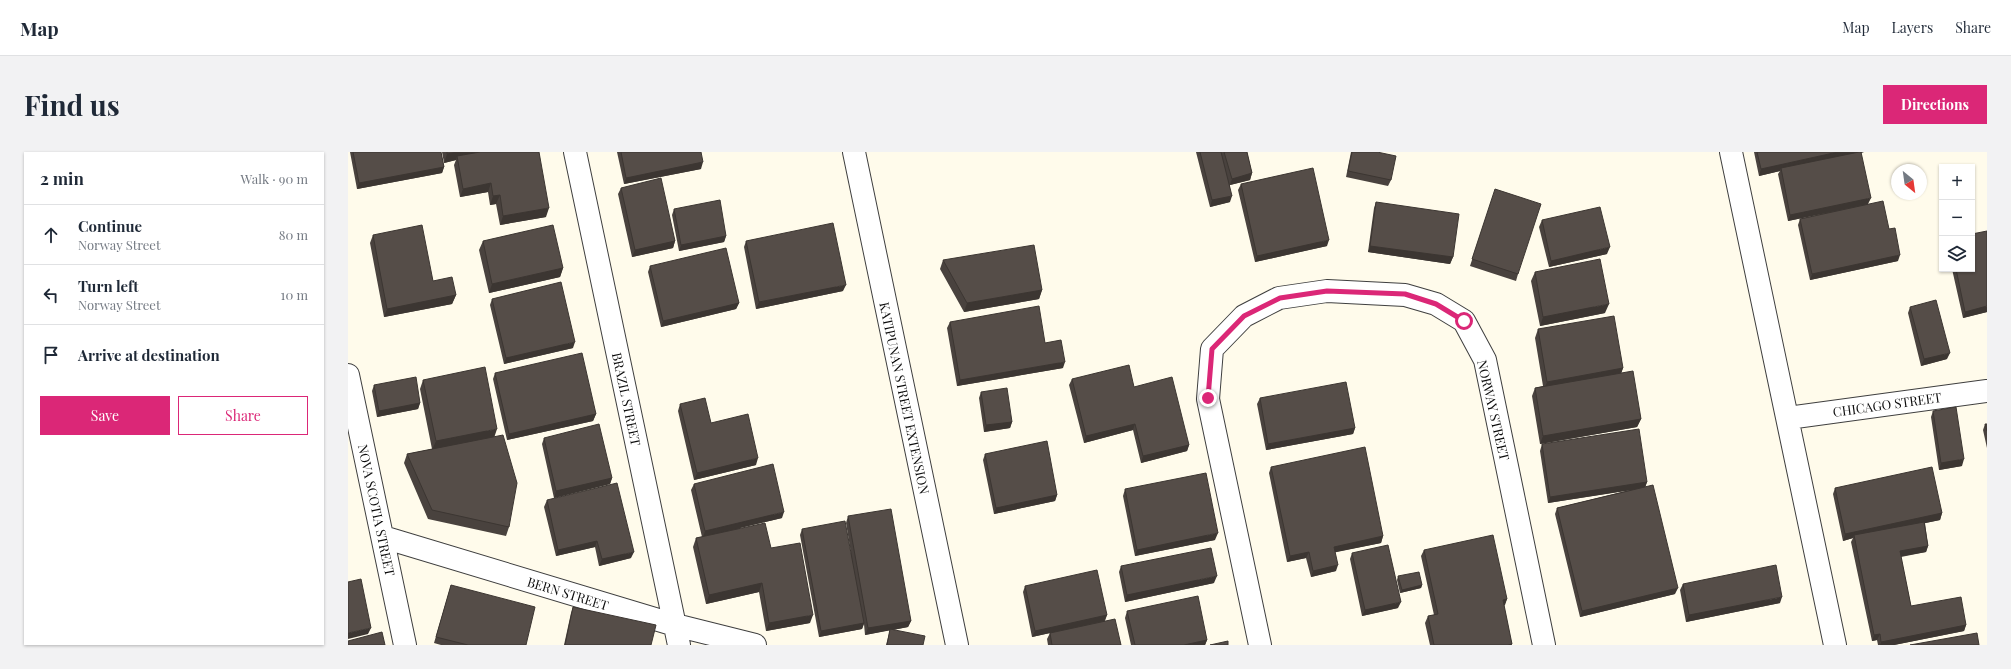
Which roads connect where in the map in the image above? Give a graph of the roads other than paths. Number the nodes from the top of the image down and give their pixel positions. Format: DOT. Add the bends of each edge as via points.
graph roads {
  1 [pos="575,152"];
  2 [pos="854,152"];
  3 [pos="1731,152"];
  4 [pos="348,375"];
  5 [pos="1987,391"];
  6 [pos="1788,418"];
  7 [pos="383,537"];
  8 [pos="677,635"];
  9 [pos="405,645"];
  10 [pos="755,645"];
  11 [pos="957,645"];
  12 [pos="1260,645"];
  13 [pos="1544,645"];
  14 [pos="1835,645"];
  1 -- 8 [label="street, BRAZIL STREET"];
  2 -- 11 [label="street, KATIPUNAN STREET EXTENSION"];
  3 -- 6 [label="street"];
  4 -- 7 [label="street, NOVA SCOTIA STREET"];
  5 -- 6 [label="street, CHICAGO STREET"];
  6 -- 14 [label="street"];
  7 -- 8 [label="street, BERN STREET"];
  7 -- 9 [label="street, NOVA SCOTIA STREET"];
  8 -- 10 [label="street, BERN STREET"];
  12 -- 13 [label="street, NORWAY STREET" via="1208,398 1212,349 1244,316 1280,298 1327,291 1405,294 1436,304 1464,321 1485,360"];
}
